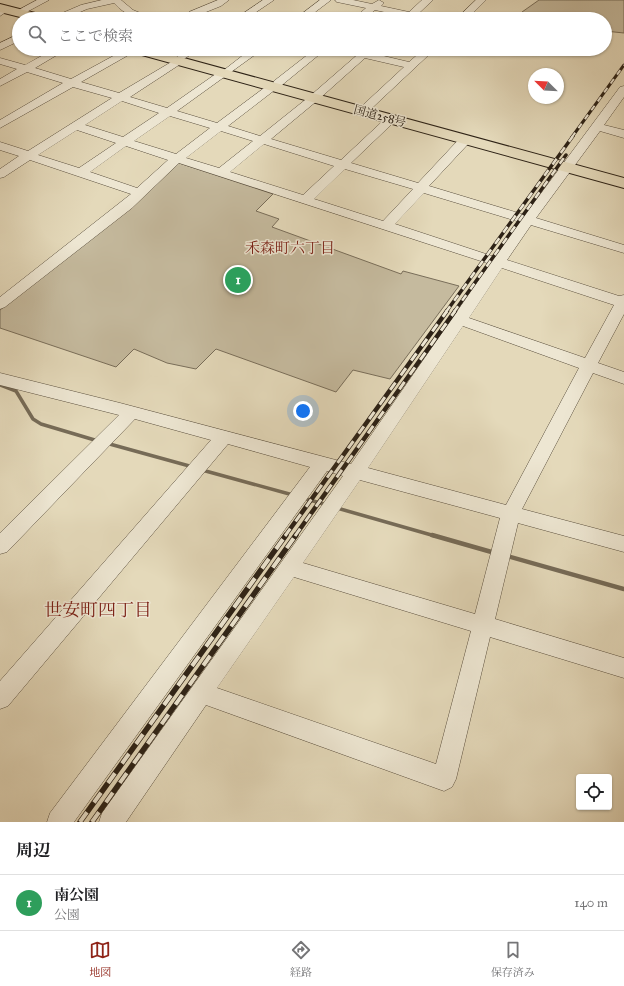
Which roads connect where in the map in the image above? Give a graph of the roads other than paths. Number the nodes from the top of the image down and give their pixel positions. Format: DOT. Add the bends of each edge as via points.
graph roads {
  1 [pos="44,0"];
  2 [pos="115,0"];
  3 [pos="224,0"];
  4 [pos="269,0"];
  5 [pos="326,0"];
  6 [pos="340,0"];
  7 [pos="382,0"];
  8 [pos="428,0"];
  9 [pos="481,0"];
  10 [pos="373,7"];
  11 [pos="0,11"];
  12 [pos="28,12"];
  13 [pos="72,12"];
  14 [pos="128,12"];
  15 [pos="197,12"];
  16 [pos="251,12"];
  17 [pos="310,12"];
  18 [pos="367,12"];
  19 [pos="390,12"];
  20 [pos="414,12"];
  21 [pos="468,12"];
  22 [pos="12,14"];
  23 [pos="12,41"];
  24 [pos="0,47"];
  25 [pos="49,56"];
  26 [pos="120,56"];
  27 [pos="166,56"];
  28 [pos="172,56"];
  29 [pos="184,56"];
  30 [pos="248,56"];
  31 [pos="312,56"];
  32 [pos="362,56"];
  33 [pos="380,56"];
  34 [pos="423,56"];
  35 [pos="180,59"];
  36 [pos="0,61"];
  37 [pos="412,66"];
  38 [pos="25,69"];
  39 [pos="226,72"];
  40 [pos="0,83"];
  41 [pos="72,83"];
  42 [pos="275,85"];
  43 [pos="624,89"];
  44 [pos="316,96"];
  45 [pos="120,98"];
  46 [pos="620,102"];
  47 [pos="367,107"];
  48 [pos="169,112"];
  49 [pos="391,119"];
  50 [pos="0,125"];
  51 [pos="76,126"];
  52 [pos="219,127"];
  53 [pos="597,127"];
  54 [pos="624,134"];
  55 [pos="262,140"];
  56 [pos="465,140"];
  57 [pos="125,142"];
  58 [pos="0,146"];
  59 [pos="29,156"];
  60 [pos="177,159"];
  61 [pos="343,165"];
  62 [pos="569,165"];
  63 [pos="80,173"];
  64 [pos="221,173"];
  65 [pos="0,174"];
  66 [pos="624,176"];
  67 [pos="624,183"];
  68 [pos="422,188"];
  69 [pos="140,193"];
  70 [pos="305,200"];
  71 [pos="529,220"];
  72 [pos="386,226"];
  73 [pos="624,249"];
  74 [pos="498,263"];
  75 [pos="624,302"];
  76 [pos="0,304"];
  77 [pos="460,320"];
  78 [pos="588,366"];
  79 [pos="624,378"];
  80 [pos="0,379"];
  81 [pos="131,413"];
  82 [pos="224,437"];
  83 [pos="322,464"];
  84 [pos="355,473"];
  85 [pos="511,514"];
  86 [pos="624,544"];
  87 [pos="0,546"];
  88 [pos="290,567"];
  89 [pos="483,626"];
  90 [pos="624,668"];
  91 [pos="201,693"];
  92 [pos="0,698"];
  93 [pos="58,822"];
  94 [pos="111,822"];
  1 -- 12 [label="street"];
  2 -- 13 [label="street"];
  2 -- 14 [label="street"];
  3 -- 15 [label="street"];
  4 -- 16 [label="street"];
  5 -- 17 [label="street"];
  6 -- 10 [label="street"];
  7 -- 10 [label="street"];
  8 -- 20 [label="street"];
  9 -- 21 [label="street"];
  10 -- 18 [label="street"];
  10 -- 19 [label="street"];
  11 -- 22 [label="highway"];
  23 -- 24 [label="street"];
  25 -- 38 [label="street"];
  26 -- 41 [label="street"];
  27 -- 35 [label="highway, 国道258号"];
  28 -- 35 [label="highway, 国道258号"];
  29 -- 35 [label="street"];
  30 -- 39 [label="street"];
  31 -- 42 [label="street"];
  32 -- 44 [label="street"];
  33 -- 37 [label="street"];
  34 -- 37 [label="street"];
  35 -- 39 [label="highway, 国道258号"];
  35 -- 45 [label="street"];
  36 -- 38 [label="street"];
  37 -- 47 [label="street"];
  38 -- 40 [label="street"];
  38 -- 41 [label="street"];
  39 -- 42 [label="highway, 国道258号"];
  39 -- 48 [label="street"];
  41 -- 45 [label="street"];
  41 -- 50 [label="street"];
  42 -- 44 [label="highway, 国道258号"];
  42 -- 52 [label="street"];
  43 -- 46 [label="street"];
  44 -- 47 [label="highway, 国道258号"];
  44 -- 49 [label="highway, 国道258号"];
  44 -- 55 [label="street"];
  45 -- 48 [label="street"];
  45 -- 51 [label="street"];
  46 -- 53 [label="street"];
  47 -- 62 [label="highway, 国道258号"];
  48 -- 52 [label="street"];
  48 -- 57 [label="street"];
  49 -- 56 [label="highway, 国道258号"];
  49 -- 61 [label="street"];
  51 -- 57 [label="street"];
  51 -- 59 [label="street"];
  52 -- 55 [label="street"];
  52 -- 60 [label="street"];
  53 -- 54 [label="street"];
  53 -- 62 [label="street"];
  55 -- 61 [label="street"];
  55 -- 64 [label="street"];
  56 -- 62 [label="highway, 国道258号"];
  56 -- 68 [label="street"];
  57 -- 60 [label="street"];
  57 -- 63 [label="street"];
  58 -- 59 [label="street"];
  59 -- 63 [label="street"];
  59 -- 65 [label="street"];
  60 -- 64 [label="street"];
  60 -- 69 [label="street"];
  61 -- 68 [label="street"];
  61 -- 70 [label="street"];
  62 -- 66 [label="highway, 国道258号"];
  62 -- 67 [label="highway, 国道258号"];
  62 -- 71 [label="street"];
  63 -- 69 [label="street"];
  64 -- 70 [label="street"];
  68 -- 71 [label="street"];
  68 -- 72 [label="street"];
  69 -- 76 [label="street" via="68,253"];
  70 -- 72 [label="street"];
  71 -- 73 [label="street"];
  71 -- 74 [label="street"];
  72 -- 74 [label="street"];
  74 -- 75 [label="street"];
  74 -- 77 [label="street"];
  75 -- 78 [label="street"];
  77 -- 78 [label="street"];
  77 -- 84 [label="street"];
  78 -- 79 [label="street"];
  78 -- 85 [label="street"];
  80 -- 81 [label="street"];
  81 -- 82 [label="street"];
  81 -- 87 [label="street"];
  82 -- 83 [label="street"];
  82 -- 92 [label="street"];
  83 -- 84 [label="street"];
  83 -- 93 [label="street"];
  84 -- 85 [label="street"];
  84 -- 88 [label="street"];
  85 -- 86 [label="street"];
  85 -- 89 [label="street"];
  88 -- 89 [label="street"];
  88 -- 91 [label="street"];
  89 -- 90 [label="street"];
  89 -- 91 [label="street" via="444,779"];
  91 -- 94 [label="street"];
}
